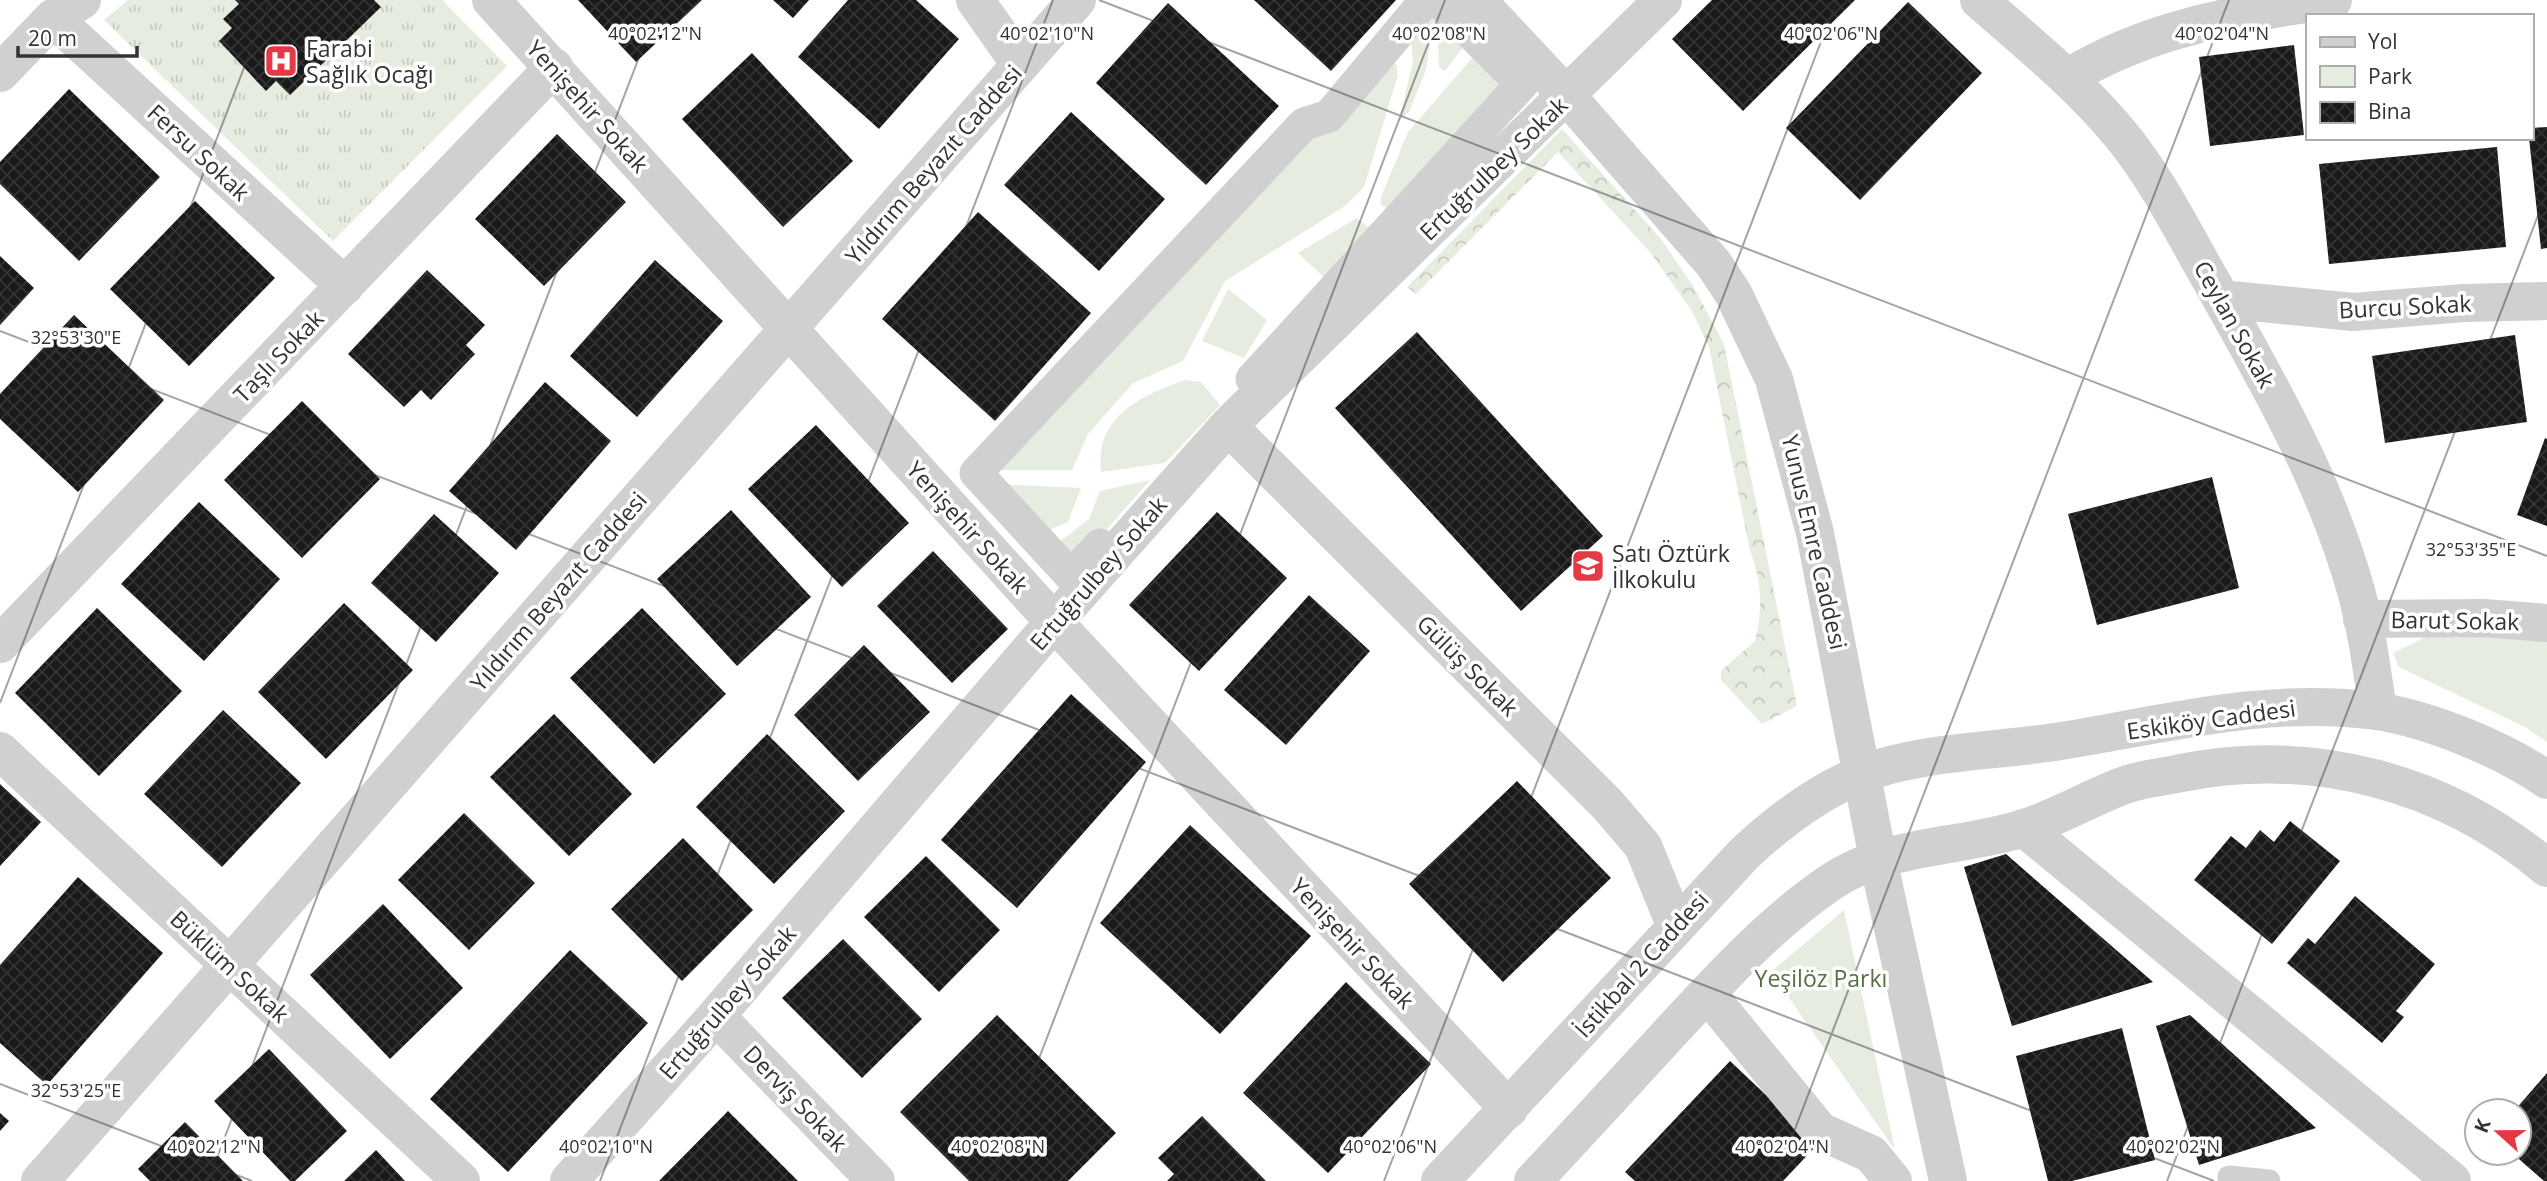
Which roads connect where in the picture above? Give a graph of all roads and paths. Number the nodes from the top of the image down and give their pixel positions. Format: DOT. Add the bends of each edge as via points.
graph roads {
  1 [pos="491,0"];
  2 [pos="975,0"];
  3 [pos="1077,0"];
  4 [pos="1433,0"];
  5 [pos="1438,0"];
  6 [pos="1477,0"];
  7 [pos="1663,0"];
  8 [pos="1979,0"];
  9 [pos="2333,0"];
  10 [pos="67,9"];
  11 [pos="1020,64"];
  12 [pos="554,66"];
  13 [pos="0,73"];
  14 [pos="2067,78"];
  15 [pos="1567,96"];
  16 [pos="345,286"];
  17 [pos="2221,299"];
  18 [pos="2547,301"];
  19 [pos="788,329"];
  20 [pos="1228,426"];
  21 [pos="2362,619"];
  22 [pos="1054,622"];
  23 [pos="2547,623"];
  24 [pos="0,644"];
  25 [pos="2378,711"];
  26 [pos="0,751"];
  27 [pos="1864,773"];
  28 [pos="2547,780"];
  29 [pos="2024,828"];
  30 [pos="1878,859"];
  31 [pos="2547,867"];
  32 [pos="1676,927"];
  33 [pos="229,965"];
  34 [pos="1707,993"];
  35 [pos="716,1016"];
  36 [pos="1508,1109"];
  37 [pos="2229,1177"];
  38 [pos="40,1181"];
  39 [pos="461,1181"];
  40 [pos="569,1181"];
  41 [pos="877,1181"];
  42 [pos="1440,1181"];
  43 [pos="1533,1181"];
  44 [pos="1893,1181"];
  45 [pos="1948,1181"];
  46 [pos="2269,1181"];
  47 [pos="2452,1181"];
  1 -- 12 [label="street, Yenişehir Sokak"];
  2 -- 11 [label="street"];
  3 -- 11 [label="street, Yıldırım Beyazıt Caddesi"];
  4 -- 5 [label="street" via="1424,1 1329,116 1304,124 976,473 1071,576 1522,84"];
  6 -- 15 [label="street, Yunus Emre Caddesi"];
  7 -- 15 [label="street, Ertuğrulbey Sokak"];
  8 -- 14 [label="street, Ceylan Sokak"];
  9 -- 14 [label="street" via="2195,24 2105,55"];
  10 -- 13 [label="street"];
  10 -- 16 [label="street, Fersu Sokak"];
  11 -- 19 [label="street, Yıldırım Beyazıt Caddesi"];
  12 -- 16 [label="street, Taşlı Sokak"];
  12 -- 19 [label="street, Yenişehir Sokak"];
  14 -- 17 [label="street, Ceylan Sokak" via="2150,173"];
  15 -- 20 [label="street, Ertuğrulbey Sokak"];
  15 -- 27 [label="street, Yunus Emre Caddesi" via="1713,263 1755,334 1774,379 1803,482"];
  16 -- 24 [label="street, Taşlı Sokak"];
  17 -- 18 [label="street, Burcu Sokak" via="2353,312"];
  17 -- 21 [label="street, Ceylan Sokak" via="2288,419 2326,505"];
  19 -- 22 [label="street, Yenişehir Sokak"];
  19 -- 33 [label="street, Yıldırım Beyazıt Caddesi"];
  20 -- 22 [label="street, Ertuğrulbey Sokak"];
  20 -- 32 [label="street, Gülüş Sokak" via="1607,804 1643,846"];
  21 -- 23 [label="street, Barut Sokak" via="2484,618"];
  21 -- 25 [label="street, Ceylan Sokak"];
  22 -- 35 [label="street, Ertuğrulbey Sokak"];
  22 -- 36 [label="street, Yenişehir Sokak"];
  25 -- 27 [label="street, Eskiköy Caddesi" via="2302,705 2221,712"];
  25 -- 28 [label="street, Eskiköy Caddesi" via="2488,748"];
  26 -- 33 [label="street, Büklüm Sokak"];
  27 -- 30 [label="street, Yunus Emre Caddesi"];
  27 -- 32 [label="street, İstikbal 2 Caddesi" via="1797,809 1763,836"];
  29 -- 30 [label="street"];
  29 -- 31 [label="street" via="2129,783 2261,762 2327,766 2399,783 2463,810"];
  29 -- 47 [label="street"];
  30 -- 34 [label="street" via="1831,882"];
  30 -- 45 [label="street, Yunus Emre Caddesi"];
  32 -- 36 [label="street, İstikbal 2 Caddesi"];
  33 -- 38 [label="street, Yıldırım Beyazıt Caddesi"];
  33 -- 39 [label="street, Büklüm Sokak"];
  34 -- 43 [label="street"];
  34 -- 44 [label="street" via="1820,1131 1871,1154"];
  35 -- 40 [label="street, Ertuğrulbey Sokak"];
  35 -- 41 [label="street, Derviş Sokak"];
  36 -- 42 [label="street, İstikbal 2 Caddesi"];
  37 -- 46 [label="lane"];
}
